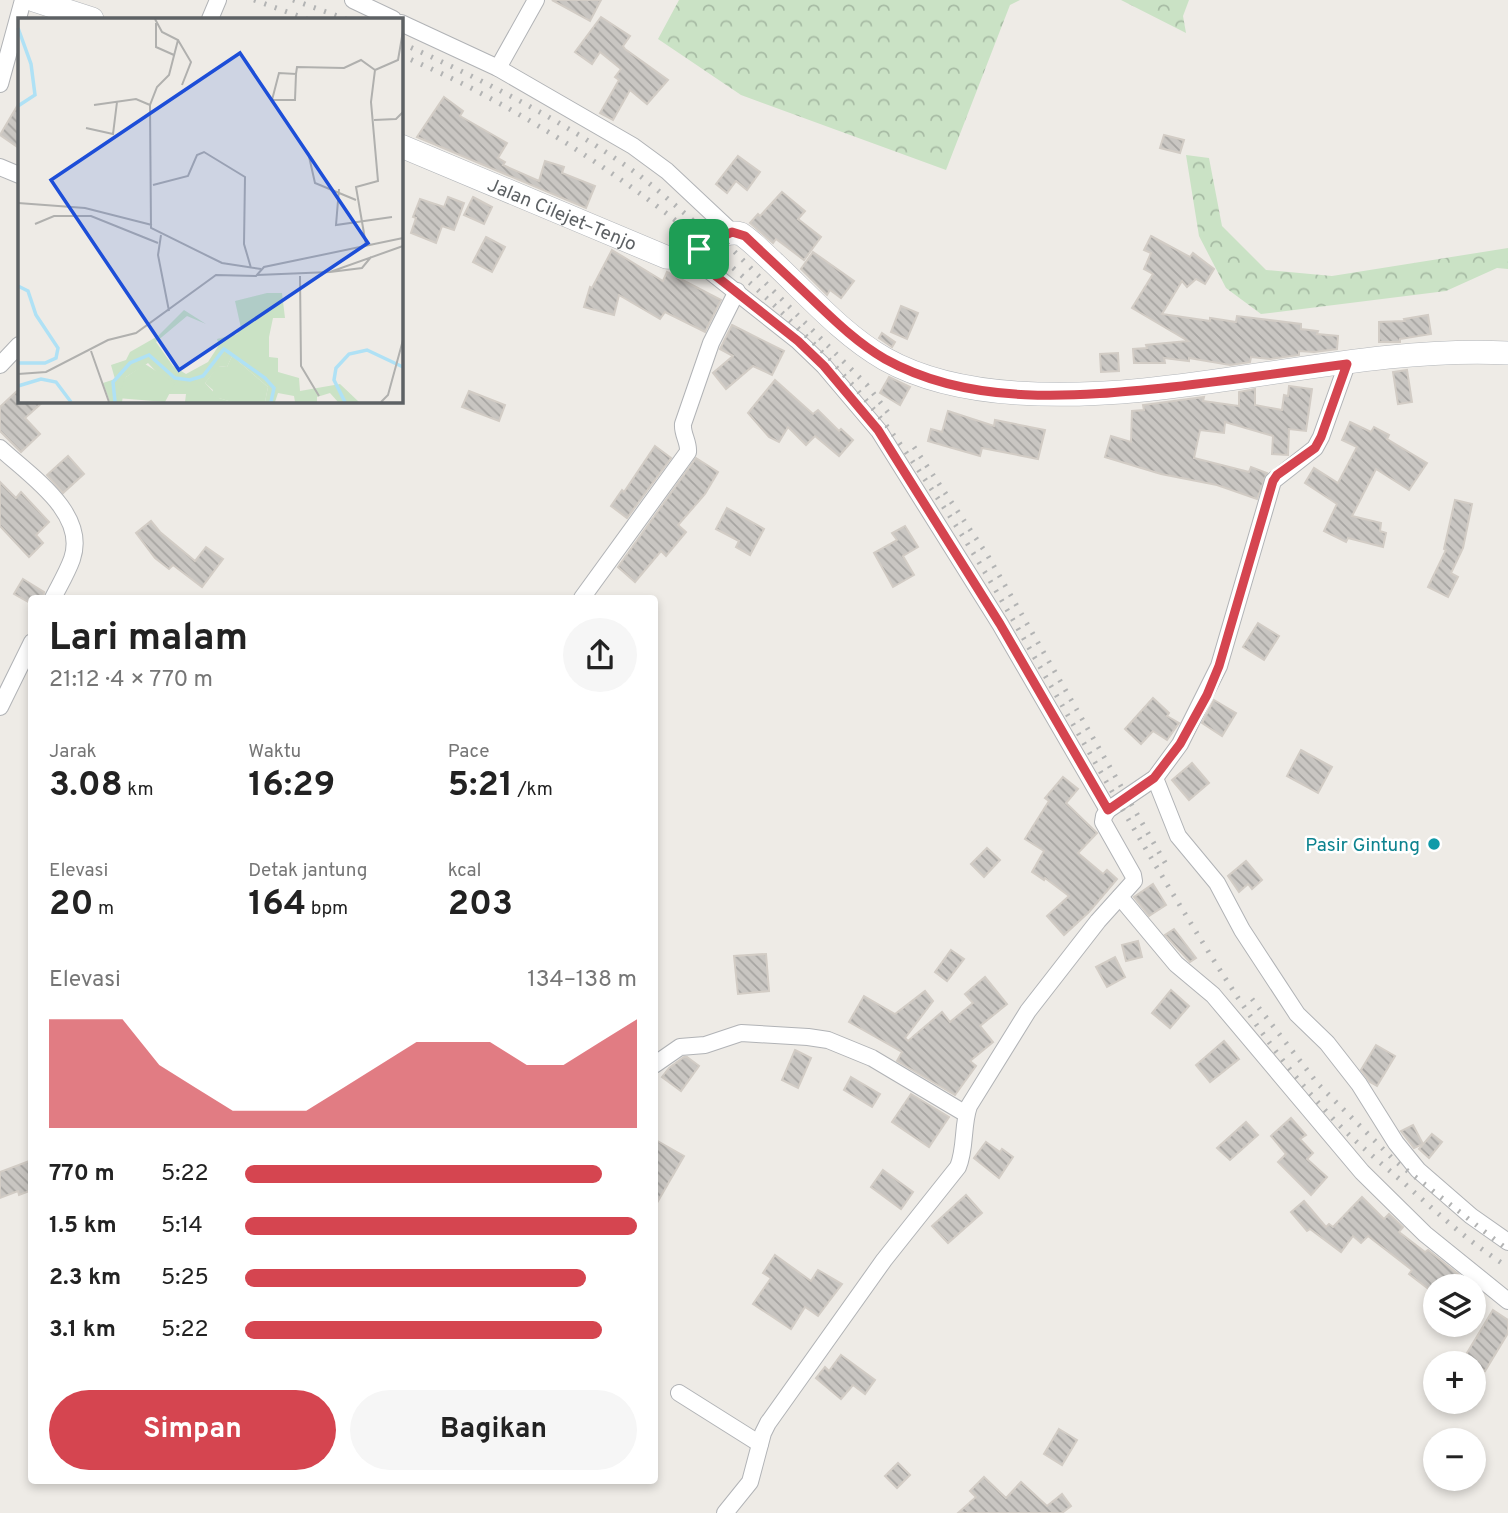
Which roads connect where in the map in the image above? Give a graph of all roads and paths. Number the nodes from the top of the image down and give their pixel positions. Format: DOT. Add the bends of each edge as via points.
graph roads {
  1 [pos="23,0"];
  2 [pos="34,0"];
  3 [pos="218,0"];
  4 [pos="353,0"];
  5 [pos="537,0"];
  6 [pos="18,18"];
  7 [pos="18,18"];
  8 [pos="89,18"];
  9 [pos="210,18"];
  10 [pos="392,18"];
  11 [pos="402,23"];
  12 [pos="498,68"];
  13 [pos="0,84"];
  14 [pos="402,146"];
  15 [pos="0,167"];
  16 [pos="18,175"];
  17 [pos="732,232"];
  18 [pos="688,254"];
  19 [pos="737,291"];
  20 [pos="18,346"];
  21 [pos="1508,353"];
  22 [pos="1347,364"];
  23 [pos="0,365"];
  24 [pos="0,448"];
  25 [pos="54,595"];
  26 [pos="584,595"];
  27 [pos="28,650"];
  28 [pos="0,707"];
  29 [pos="1154,778"];
  30 [pos="1108,810"];
  31 [pos="1120,897"];
  32 [pos="658,1062"];
  33 [pos="966,1114"];
  34 [pos="1508,1242"];
  35 [pos="1508,1301"];
  36 [pos="679,1393"];
  37 [pos="760,1444"];
  38 [pos="725,1513"];
  1 -- 6 [label="street"];
  2 -- 8 [label="main road"];
  3 -- 9 [label="street"];
  4 -- 10 [label="street"];
  5 -- 12 [label="street"];
  7 -- 13 [label="street"];
  11 -- 12 [label="street"];
  12 -- 17 [label="street" via="655,161"];
  14 -- 18 [label="main road, Jalan Cilejet–Tenjo" via="660,255"];
  15 -- 16 [label="street"];
  17 -- 18 [label="main road, Jalan Cilejet–Tenjo"];
  17 -- 22 [label="main road" via="745,236 848,333 883,358 921,375 973,389 1045,395 1114,393"];
  18 -- 19 [label="street"];
  19 -- 26 [label="street" via="711,343 683,424 688,452"];
  19 -- 30 [label="street" via="811,353 878,430 1000,624"];
  20 -- 23 [label="street"];
  21 -- 22 [label="main road" via="1469,351"];
  22 -- 29 [label="street" via="1315,448 1273,481 1219,666 1180,744"];
  24 -- 25 [label="street" via="59,503 72,527 72,558"];
  27 -- 28 [label="street"];
  29 -- 30 [label="street"];
  29 -- 34 [label="street" via="1178,836 1217,883 1297,1014 1359,1084 1418,1170"];
  30 -- 31 [label="street" via="1104,822 1134,881"];
  31 -- 33 [label="street" via="1028,1012"];
  31 -- 35 [label="street" via="1176,964 1213,995 1362,1172 1425,1234"];
  32 -- 33 [label="street" via="680,1048 741,1033 828,1040 872,1058"];
  33 -- 37 [label="street" via="958,1167 835,1325 768,1423"];
  36 -- 37 [label="street"];
  37 -- 38 [label="street" via="750,1482"];
}
